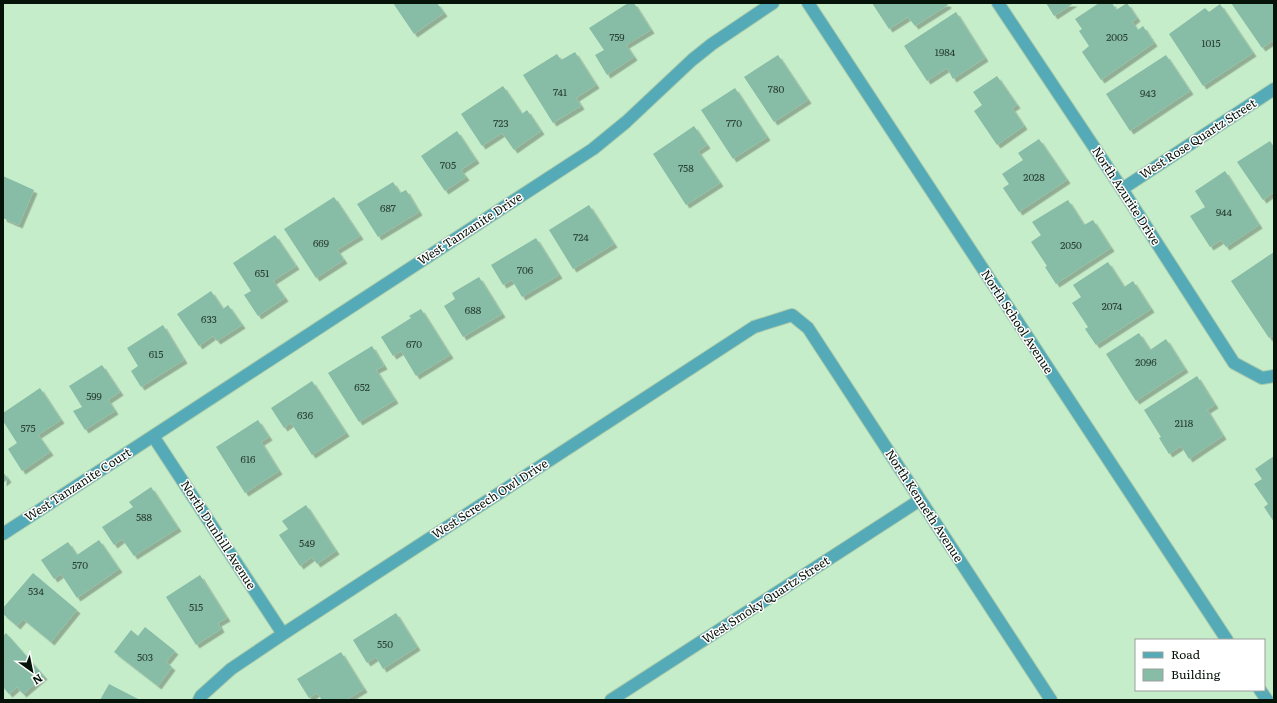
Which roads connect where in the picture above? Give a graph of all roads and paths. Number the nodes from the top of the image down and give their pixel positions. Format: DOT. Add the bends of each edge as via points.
graph roads {
  1 [pos="773,3"];
  2 [pos="808,3"];
  3 [pos="998,3"];
  4 [pos="1274,89"];
  5 [pos="1122,188"];
  6 [pos="792,315"];
  7 [pos="1274,376"];
  8 [pos="153,436"];
  9 [pos="920,500"];
  10 [pos="3,534"];
  11 [pos="283,634"];
  12 [pos="1226,639"];
  13 [pos="1261,691"];
  14 [pos="199,700"];
  15 [pos="611,700"];
  16 [pos="1051,700"];
  17 [pos="1266,700"];
  1 -- 8 [label="street, West Tanzanite Drive" via="692,60 593,149"];
  2 -- 12 [label="street, North School Avenue"];
  3 -- 5 [label="street, North Azurite Drive"];
  4 -- 5 [label="street, West Rose Quartz Street"];
  5 -- 7 [label="street, North Azurite Drive" via="1234,363 1262,378"];
  6 -- 9 [label="street, North Kenneth Avenue" via="808,328"];
  6 -- 11 [label="street, West Screech Owl Drive" via="754,327"];
  8 -- 10 [label="street, West Tanzanite Court"];
  8 -- 11 [label="street, North Dunhill Avenue"];
  9 -- 15 [label="street, West Smoky Quartz Street"];
  9 -- 16 [label="street, North Kenneth Avenue"];
  11 -- 14 [label="street, West Screech Owl Drive" via="231,669"];
  13 -- 17 [label="street"];
}
